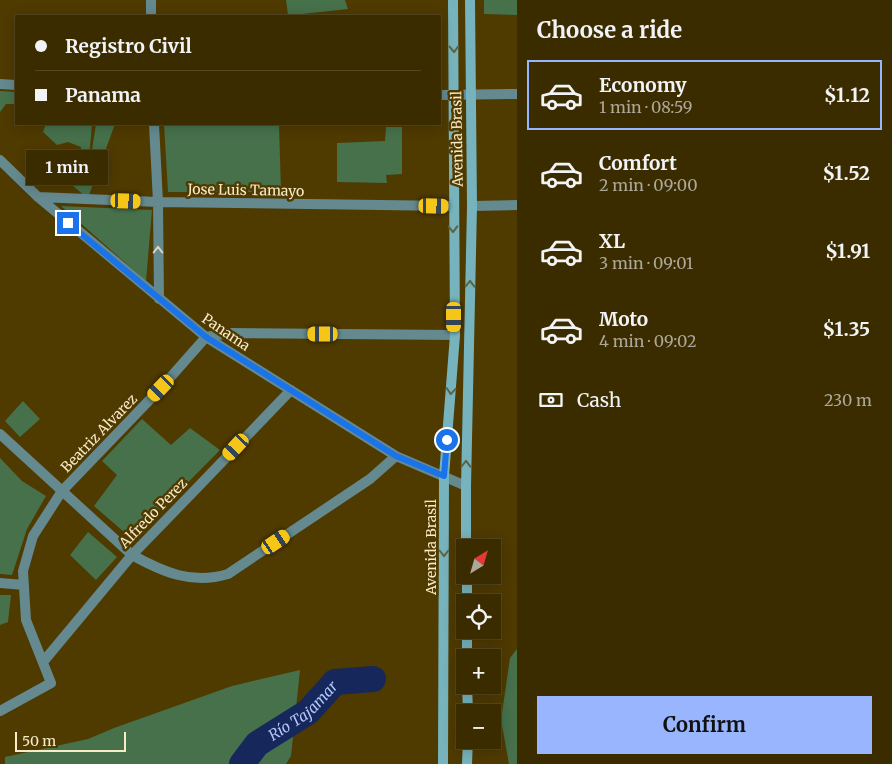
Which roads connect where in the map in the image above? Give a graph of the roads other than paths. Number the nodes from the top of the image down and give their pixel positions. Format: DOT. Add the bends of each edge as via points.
graph roads {
  1 [pos="151,0"];
  2 [pos="453,0"];
  3 [pos="470,0"];
  4 [pos="151,15"];
  5 [pos="0,84"];
  6 [pos="15,85"];
  7 [pos="470,93"];
  8 [pos="517,94"];
  9 [pos="441,95"];
  10 [pos="454,95"];
  11 [pos="154,125"];
  12 [pos="0,160"];
  13 [pos="38,197"];
  14 [pos="158,202"];
  15 [pos="517,205"];
  16 [pos="453,206"];
  17 [pos="472,206"];
  18 [pos="158,299"];
  19 [pos="455,335"];
  20 [pos="206,337"];
  21 [pos="291,390"];
  22 [pos="0,434"];
  23 [pos="396,456"];
  24 [pos="444,476"];
  25 [pos="466,486"];
  26 [pos="62,491"];
  27 [pos="466,539"];
  28 [pos="132,554"];
  29 [pos="0,583"];
  30 [pos="24,585"];
  31 [pos="43,662"];
  32 [pos="0,711"];
  33 [pos="468,749"];
  34 [pos="443,764"];
  35 [pos="467,764"];
  1 -- 4 [label="street"];
  2 -- 10 [label="street, Avenida Brasil, one-way"];
  3 -- 7 [label="street, Avenida Brasil"];
  5 -- 6 [label="street"];
  7 -- 8 [label="street"];
  7 -- 10 [label="street"];
  7 -- 17 [label="street, Avenida Brasil"];
  9 -- 10 [label="street"];
  10 -- 16 [label="street, Avenida Brasil"];
  11 -- 14 [label="street"];
  12 -- 13 [label="street, Panama"];
  13 -- 14 [label="street, Jose Luis Tamayo"];
  13 -- 18 [label="street, Panama"];
  14 -- 16 [label="street, Jose Luis Tamayo"];
  18 -- 14 [label="street, one-way"];
  15 -- 17 [label="street"];
  16 -- 19 [label="street, Avenida Brasil, one-way"];
  25 -- 17 [label="street, Avenida Brasil, one-way"];
  18 -- 20 [label="street, Panama"];
  19 -- 20 [label="street" via="229,333"];
  19 -- 24 [label="street, Avenida Brasil, one-way"];
  20 -- 21 [label="street, Panama"];
  20 -- 26 [label="street, Beatriz Alvarez"];
  21 -- 23 [label="street, Panama"];
  21 -- 28 [label="street, Alfredo Perez"];
  22 -- 26 [label="street"];
  23 -- 24 [label="street, Panama"];
  23 -- 28 [label="street" via="370,479 228,574 215,578 188,578 156,568"];
  24 -- 25 [label="street, Panama"];
  24 -- 34 [label="street, Avenida Brasil, one-way"];
  25 -- 27 [label="street, Avenida Brasil"];
  26 -- 28 [label="street"];
  26 -- 30 [label="street, Beatriz Alvarez" via="33,536 23,571"];
  28 -- 31 [label="street, Alfredo Perez"];
  29 -- 30 [label="street"];
  30 -- 31 [label="street, Beatriz Alvarez" via="26,620"];
  31 -- 32 [label="street, Beatriz Alvarez" via="51,683"];
  33 -- 35 [label="street"];
}
